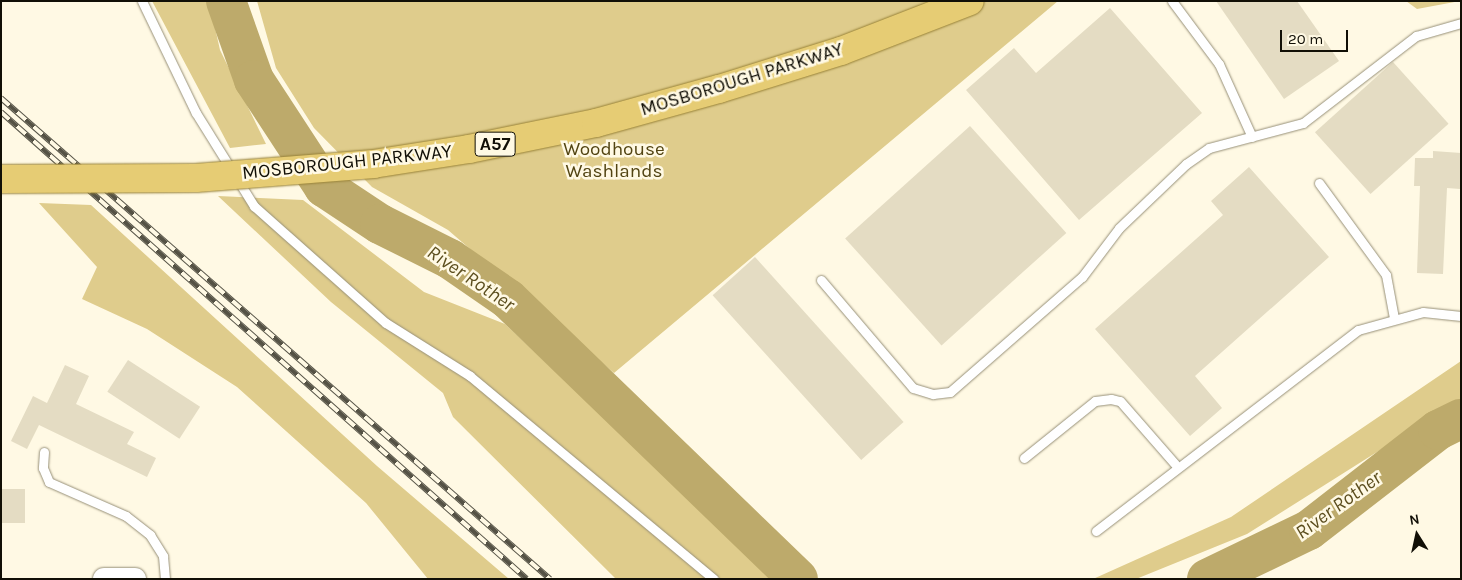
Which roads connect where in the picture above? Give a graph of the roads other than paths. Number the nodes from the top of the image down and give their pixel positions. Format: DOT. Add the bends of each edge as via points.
graph roads {
  1 [pos="142,1"];
  2 [pos="970,1"];
  3 [pos="1172,2"];
  4 [pos="1461,23"];
  5 [pos="1252,137"];
  6 [pos="1,180"];
  7 [pos="1319,183"];
  8 [pos="821,280"];
  9 [pos="1461,316"];
  10 [pos="1394,318"];
  11 [pos="44,452"];
  12 [pos="1024,458"];
  13 [pos="1176,466"];
  14 [pos="1096,531"];
  15 [pos="104,579"];
  16 [pos="135,579"];
  17 [pos="165,579"];
  18 [pos="714,579"];
  1 -- 18 [label="lane" via="196,113 254,206 386,322 477,382"];
  2 -- 6 [label="highway, MOSBOROUGH PARKWAY / A57, bridge" via="841,51 719,89 596,123 469,150 373,164 196,178"];
  3 -- 5 [label="lane" via="1219,64"];
  4 -- 5 [label="lane" via="1416,36 1302,123"];
  5 -- 8 [label="lane" via="1209,148 1186,164 1119,228 1082,277 950,392 913,388"];
  7 -- 10 [label="lane" via="1386,275"];
  9 -- 10 [label="lane" via="1423,312"];
  10 -- 13 [label="lane" via="1358,330"];
  11 -- 17 [label="lane" via="43,468 49,482 126,516 150,535 162,556"];
  12 -- 13 [label="lane" via="1095,401 1111,399 1120,401"];
  13 -- 14 [label="lane"];
  15 -- 16 [label="street"];
}
